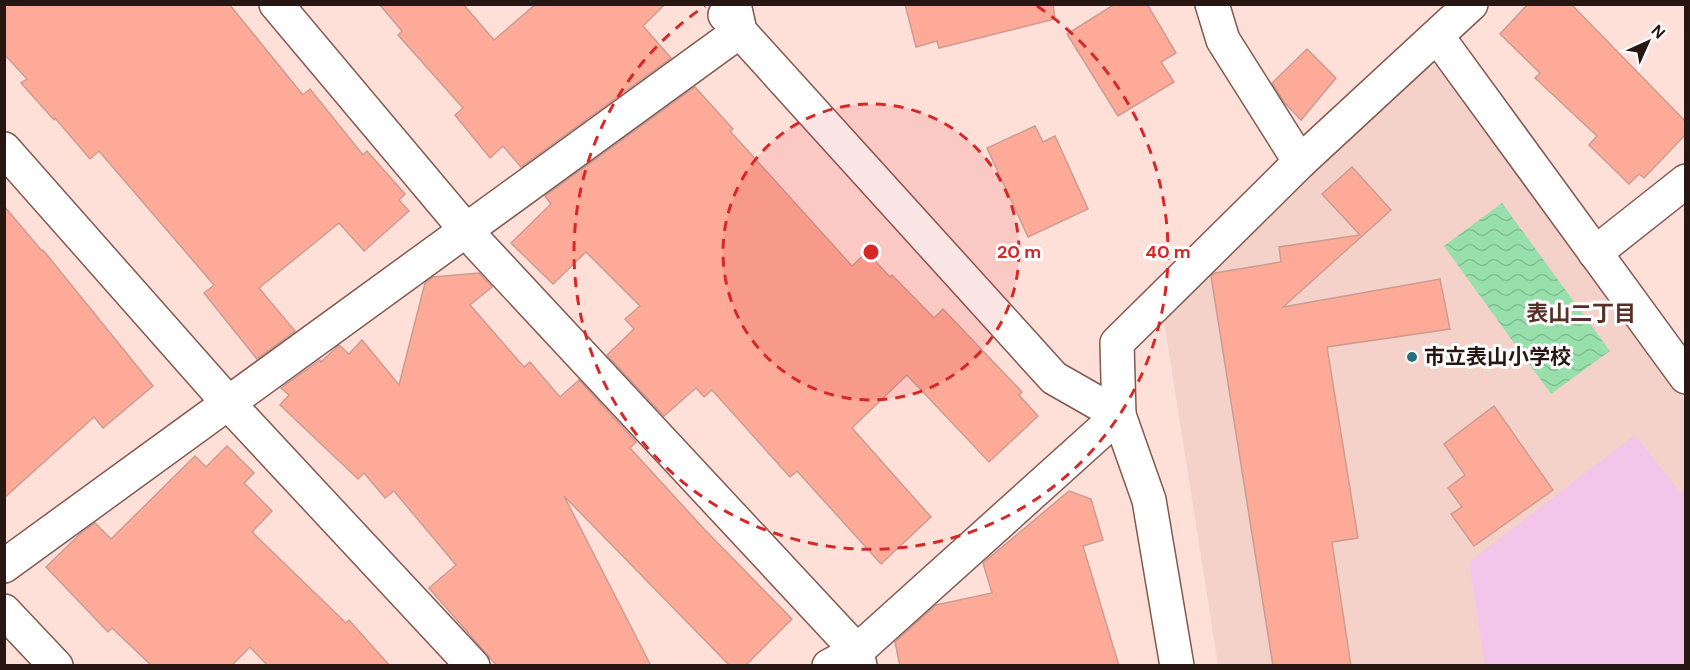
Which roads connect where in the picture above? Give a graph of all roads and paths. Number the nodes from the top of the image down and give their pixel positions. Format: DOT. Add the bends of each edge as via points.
graph roads {
  1 [pos="276,4"];
  2 [pos="715,4"];
  3 [pos="1212,4"];
  4 [pos="1471,4"];
  5 [pos="737,18"];
  6 [pos="1437,36"];
  7 [pos="4,149"];
  8 [pos="1300,162"];
  9 [pos="1686,181"];
  10 [pos="466,230"];
  11 [pos="1595,253"];
  12 [pos="1686,377"];
  13 [pos="228,403"];
  14 [pos="1119,415"];
  15 [pos="4,566"];
  16 [pos="4,611"];
  17 [pos="849,661"];
  18 [pos="57,666"];
  19 [pos="473,666"];
  20 [pos="1177,666"];
  1 -- 10 [label="street"];
  2 -- 5 [label="street"];
  3 -- 8 [label="street" via="1223,40"];
  4 -- 6 [label="street"];
  5 -- 10 [label="street"];
  5 -- 14 [label="street" via="1054,378"];
  6 -- 8 [label="street"];
  6 -- 11 [label="street"];
  7 -- 13 [label="street"];
  8 -- 14 [label="street" via="1118,344"];
  9 -- 11 [label="street"];
  10 -- 13 [label="street"];
  10 -- 17 [label="street"];
  11 -- 12 [label="street"];
  13 -- 15 [label="street"];
  13 -- 19 [label="street"];
  14 -- 17 [label="street"];
  14 -- 20 [label="street" via="1149,500"];
  16 -- 18 [label="street"];
}
